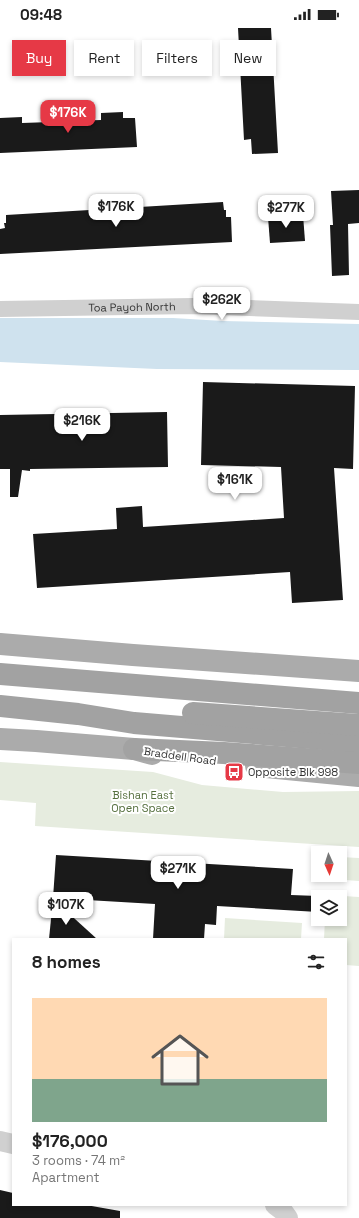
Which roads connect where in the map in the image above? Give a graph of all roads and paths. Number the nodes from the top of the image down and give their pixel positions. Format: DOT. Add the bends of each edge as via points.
graph roads {
  1 [pos="0,309"];
  2 [pos="359,312"];
  3 [pos="0,644"];
  4 [pos="359,671"];
  5 [pos="0,674"];
  6 [pos="359,703"];
  7 [pos="0,706"];
  8 [pos="96,717"];
  9 [pos="359,725"];
  10 [pos="0,739"];
  11 [pos="359,742"];
  12 [pos="134,749"];
  13 [pos="359,763"];
  14 [pos="359,776"];
  15 [pos="0,1141"];
  16 [pos="12,1144"];
  17 [pos="276,1206"];
  18 [pos="288,1218"];
  1 -- 2 [label="street, Toa Payoh North" via="193,306"];
  3 -- 4 [label="main road"];
  5 -- 6 [label="highway"];
  7 -- 8 [label="highway"];
  8 -- 9 [label="highway" via="131,708"];
  8 -- 11 [label="highway" via="134,723"];
  10 -- 12 [label="main road, Braddell Road"];
  12 -- 13 [label="highway"];
  12 -- 14 [label="main road, Braddell Road" via="188,759"];
  15 -- 16 [label="street"];
  17 -- 18 [label="street"];
}
